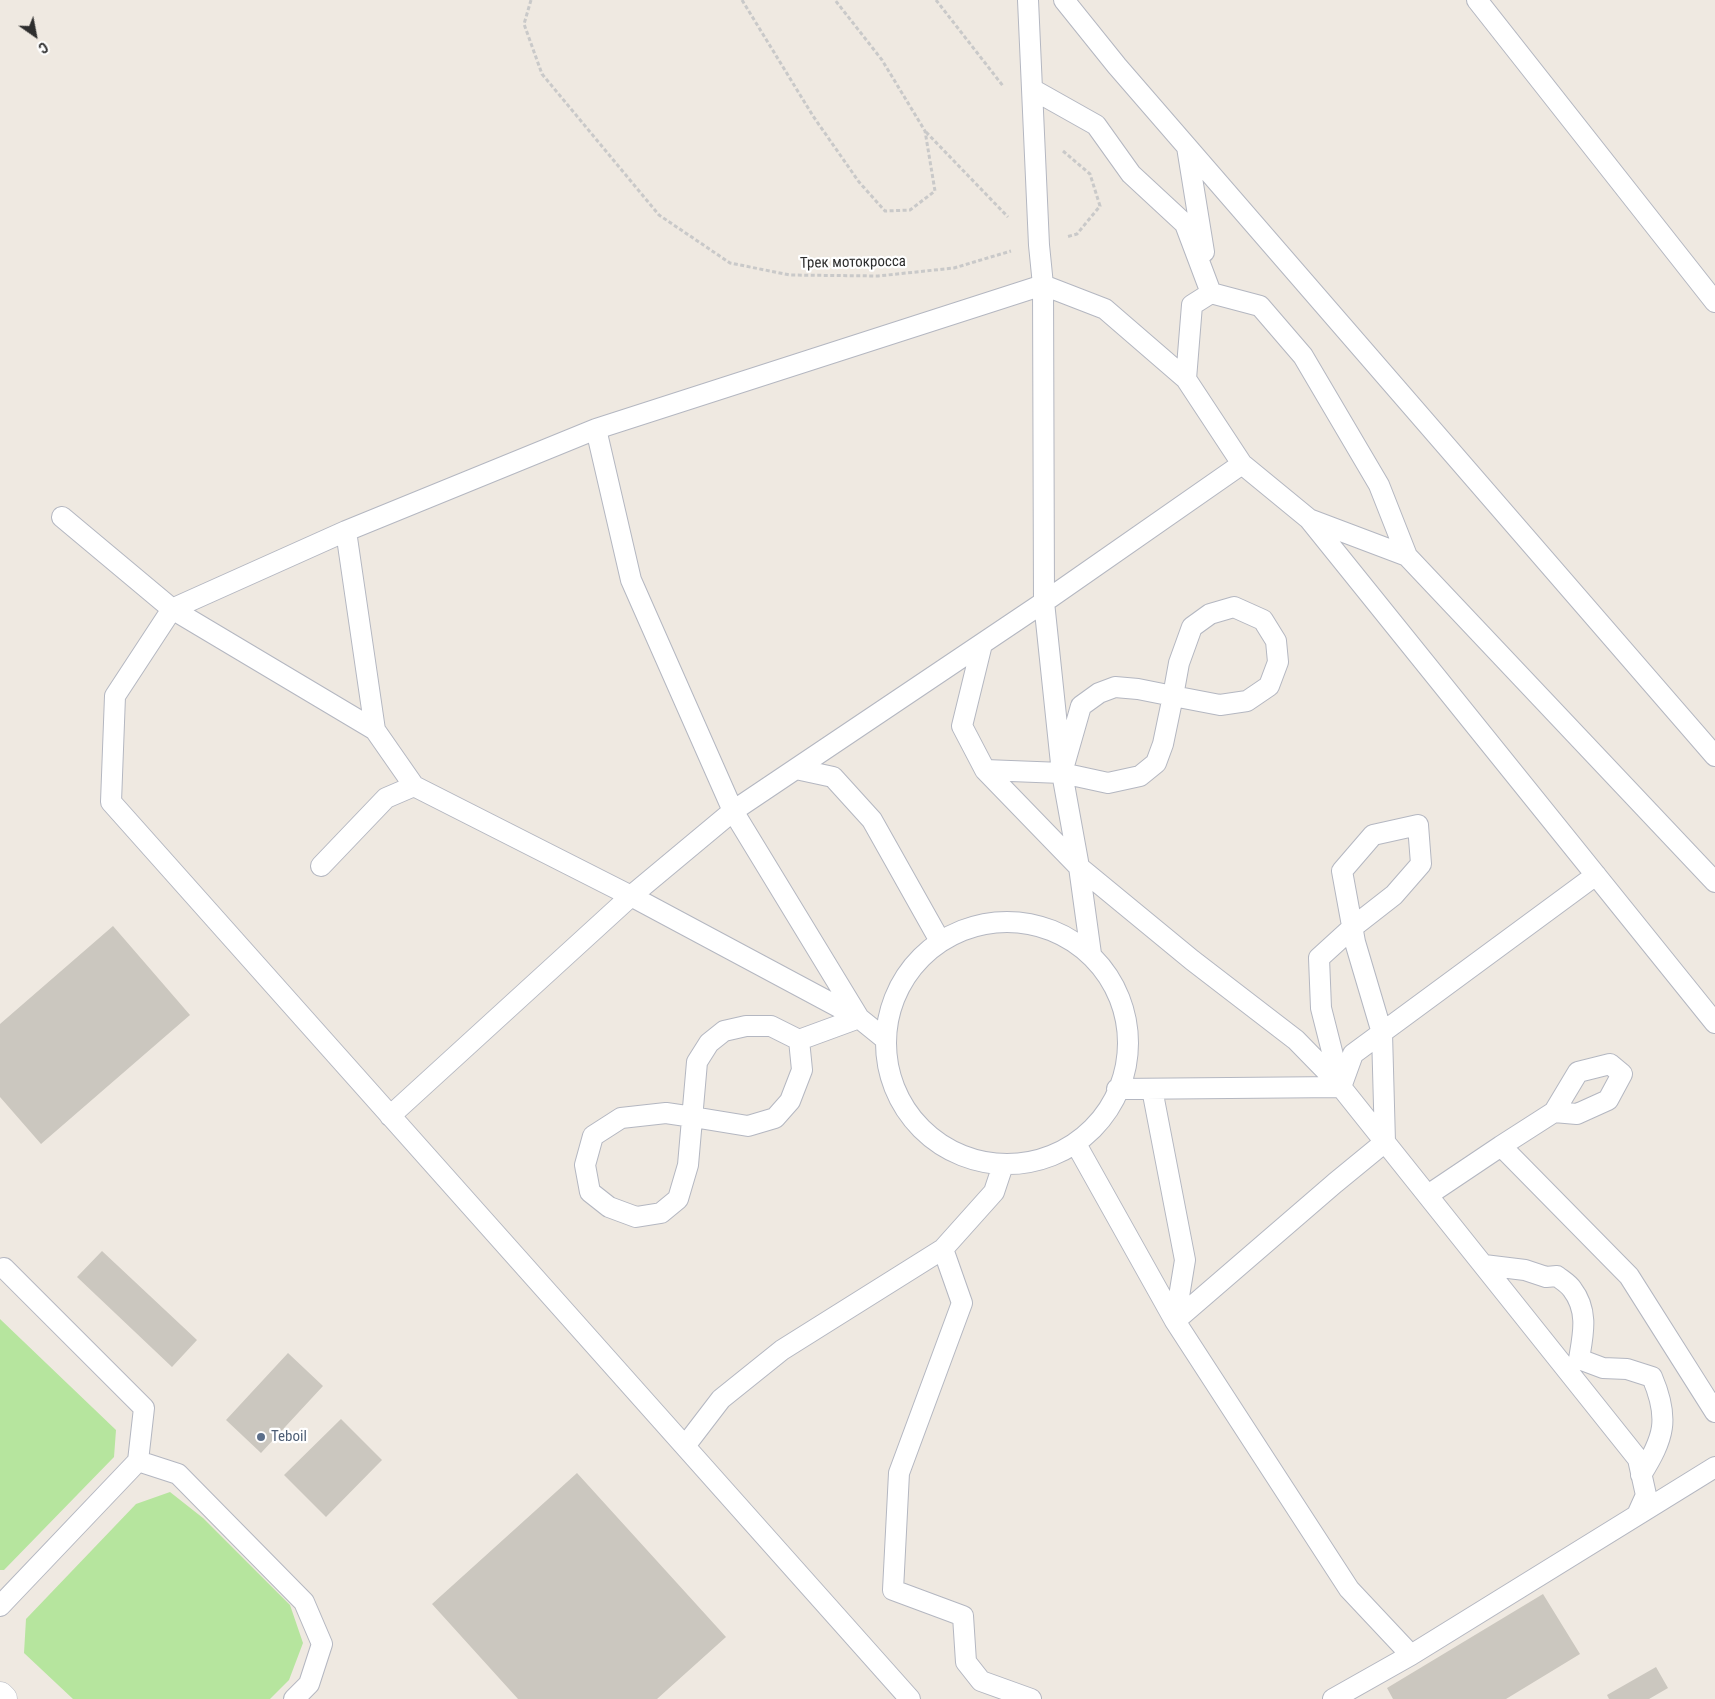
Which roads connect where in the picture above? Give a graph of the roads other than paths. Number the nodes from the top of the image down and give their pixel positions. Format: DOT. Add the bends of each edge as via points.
graph roads {
  1 [pos="1028,0"];
  2 [pos="1064,0"];
  3 [pos="1477,0"];
  4 [pos="1032,89"];
  5 [pos="1187,146"];
  6 [pos="1043,285"];
  7 [pos="1211,293"];
  8 [pos="1715,302"];
  9 [pos="1186,379"];
  10 [pos="596,429"];
  11 [pos="1242,464"];
  12 [pos="62,517"];
  13 [pos="1309,519"];
  14 [pos="346,531"];
  15 [pos="1407,556"];
  16 [pos="1044,602"];
  17 [pos="172,609"];
  18 [pos="982,644"];
  19 [pos="1173,696"];
  20 [pos="375,730"];
  21 [pos="1715,756"];
  22 [pos="796,769"];
  23 [pos="985,770"];
  24 [pos="1062,773"];
  25 [pos="414,786"];
  26 [pos="733,811"];
  27 [pos="321,866"];
  28 [pos="1079,867"];
  29 [pos="1596,875"];
  30 [pos="1715,882"];
  31 [pos="631,896"];
  32 [pos="1352,927"];
  33 [pos="940,941"];
  34 [pos="1091,954"];
  35 [pos="859,1018"];
  36 [pos="1715,1023"];
  37 [pos="1382,1033"];
  38 [pos="884,1039"];
  39 [pos="799,1040"];
  40 [pos="1342,1087"];
  41 [pos="1117,1089"];
  42 [pos="1152,1089"];
  43 [pos="1554,1112"];
  44 [pos="390,1116"];
  45 [pos="692,1117"];
  46 [pos="1386,1142"];
  47 [pos="1076,1144"];
  48 [pos="1502,1146"];
  49 [pos="1003,1165"];
  50 [pos="1428,1195"];
  51 [pos="943,1249"];
  52 [pos="1484,1265"];
  53 [pos="4,1268"];
  54 [pos="1175,1322"];
  55 [pos="1715,1412"];
  56 [pos="685,1446"];
  57 [pos="138,1461"];
  58 [pos="1715,1467"];
  59 [pos="1642,1474"];
  60 [pos="1637,1515"];
  61 [pos="0,1606"];
  62 [pos="1411,1655"];
  63 [pos="0,1696"];
  64 [pos="3,1699"];
  65 [pos="294,1699"];
  66 [pos="910,1699"];
  67 [pos="1031,1699"];
  68 [pos="1333,1699"];
  1 -- 4 [label="lane"];
  2 -- 5 [label="lane"];
  3 -- 8 [label="lane"];
  4 -- 6 [label="lane"];
  4 -- 7 [label="lane" via="1096,125 1130,174 1184,224"];
  5 -- 7 [label="lane"];
  5 -- 21 [label="lane"];
  6 -- 9 [label="lane" via="1106,309"];
  6 -- 10 [label="lane"];
  6 -- 16 [label="lane"];
  7 -- 9 [label="lane" via="1192,306"];
  7 -- 15 [label="lane" via="1260,306 1303,356 1379,485"];
  9 -- 11 [label="lane"];
  10 -- 14 [label="lane"];
  10 -- 26 [label="lane" via="631,580"];
  11 -- 13 [label="lane"];
  11 -- 16 [label="lane"];
  12 -- 17 [label="lane"];
  13 -- 15 [label="lane"];
  13 -- 29 [label="lane"];
  14 -- 17 [label="lane"];
  14 -- 20 [label="lane"];
  15 -- 30 [label="lane"];
  16 -- 18 [label="lane"];
  16 -- 24 [label="lane"];
  17 -- 20 [label="lane"];
  17 -- 44 [label="lane" via="115,696 111,802"];
  18 -- 22 [label="lane"];
  18 -- 23 [label="lane" via="962,726"];
  19 -- 19 [label="lane" via="1179,663 1192,627 1210,614 1234,607 1263,620 1276,641 1278,662 1269,686 1247,701 1220,704"];
  19 -- 24 [label="lane" via="1115,687 1099,693 1081,706"];
  19 -- 24 [label="lane" via="1156,763 1140,776 1108,783"];
  20 -- 25 [label="lane"];
  22 -- 26 [label="lane"];
  22 -- 33 [label="lane" via="833,778 872,820"];
  23 -- 24 [label="lane"];
  23 -- 28 [label="lane"];
  24 -- 28 [label="lane"];
  25 -- 27 [label="lane" via="386,798"];
  25 -- 31 [label="lane"];
  26 -- 31 [label="lane"];
  26 -- 35 [label="lane"];
  28 -- 34 [label="lane"];
  28 -- 40 [label="lane" via="1296,1040"];
  29 -- 36 [label="lane"];
  29 -- 37 [label="lane"];
  31 -- 35 [label="lane"];
  31 -- 44 [label="lane"];
  32 -- 32 [label="lane" via="1342,871 1373,835 1418,825 1421,864 1394,895"];
  32 -- 37 [label="lane"];
  32 -- 40 [label="lane" via="1319,958 1321,1008"];
  33 -- 34 [label="lane" via="959,930 999,921 1027,922 1066,935"];
  33 -- 38 [label="lane" via="910,969 893,999"];
  34 -- 41 [label="lane" via="1116,988 1128,1022 1128,1065"];
  35 -- 38 [label="lane"];
  35 -- 39 [label="lane"];
  37 -- 40 [label="lane" via="1352,1054"];
  37 -- 46 [label="lane"];
  38 -- 49 [label="lane" via="890,1079 910,1117 931,1139 969,1159"];
  39 -- 45 [label="lane" via="802,1070 790,1101 775,1118 748,1126"];
  39 -- 45 [label="lane" via="771,1026 746,1026 724,1031 709,1043 697,1062"];
  40 -- 42 [label="lane"];
  40 -- 46 [label="lane"];
  41 -- 42 [label="lane"];
  41 -- 47 [label="lane" via="1108,1113"];
  42 -- 54 [label="lane" via="1185,1260"];
  43 -- 48 [label="lane"];
  44 -- 56 [label="lane"];
  45 -- 45 [label="lane" via="688,1164 678,1199 661,1212 636,1217 609,1207 590,1192 585,1165 593,1136 621,1118 666,1113"];
  46 -- 50 [label="lane"];
  46 -- 54 [label="lane"];
  47 -- 49 [label="lane" via="1047,1159"];
  47 -- 54 [label="lane"];
  48 -- 50 [label="lane"];
  48 -- 55 [label="lane" via="1629,1276"];
  49 -- 51 [label="lane" via="994,1192"];
  50 -- 52 [label="lane"];
  51 -- 56 [label="lane" via="782,1350 721,1400"];
  51 -- 67 [label="lane" via="962,1303 899,1473 893,1590 963,1616 966,1662 980,1681"];
  52 -- 59 [label="lane" via="1638,1458"];
  52 -- 59 [label="lane" via="1525,1270 1546,1277 1557,1276 1572,1289 1583,1310 1584,1330 1578,1359 1652,1378 1661,1397 1663,1419 1657,1448"];
  53 -- 57 [label="lane" via="144,1408"];
  54 -- 62 [label="lane" via="1349,1589"];
  56 -- 66 [label="lane"];
  57 -- 61 [label="lane"];
  57 -- 65 [label="lane" via="178,1474 304,1602 322,1644 309,1684"];
  58 -- 60 [label="lane"];
  59 -- 60 [label="lane" via="1646,1495"];
  60 -- 62 [label="lane"];
  62 -- 68 [label="lane"];
  63 -- 64 [label="street"];
}
